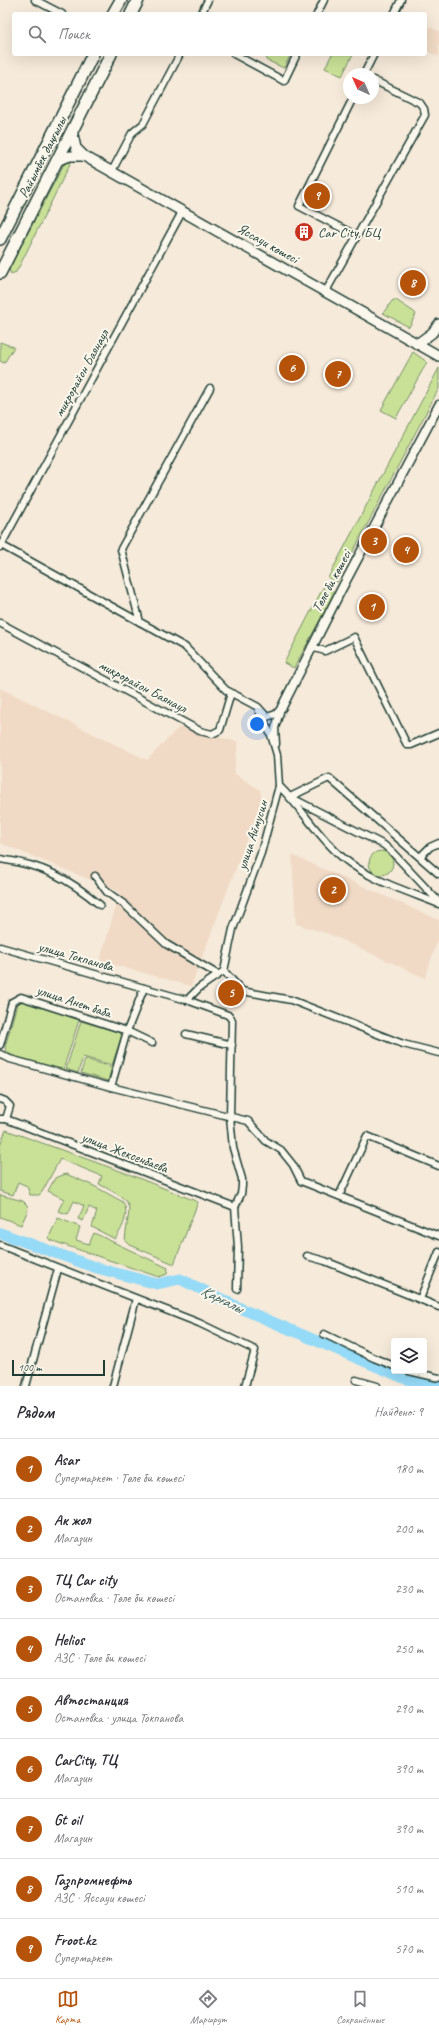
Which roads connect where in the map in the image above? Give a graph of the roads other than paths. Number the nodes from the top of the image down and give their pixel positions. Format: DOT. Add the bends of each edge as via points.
graph roads {
  1 [pos="35,0"];
  2 [pos="121,0"];
  3 [pos="138,0"];
  4 [pos="208,0"];
  5 [pos="324,0"];
  6 [pos="401,0"];
  7 [pos="58,12"];
  8 [pos="115,12"];
  9 [pos="132,12"];
  10 [pos="202,12"];
  11 [pos="318,12"];
  12 [pos="395,12"];
  13 [pos="92,56"];
  14 [pos="109,56"];
  15 [pos="179,56"];
  16 [pos="238,56"];
  17 [pos="296,56"];
  18 [pos="373,56"];
  19 [pos="367,68"];
  20 [pos="379,83"];
  21 [pos="350,104"];
  22 [pos="72,130"];
  23 [pos="84,156"];
  24 [pos="56,161"];
  25 [pos="112,172"];
  26 [pos="182,212"];
  27 [pos="357,236"];
  28 [pos="0,239"];
  29 [pos="0,273"];
  30 [pos="326,291"];
  31 [pos="439,324"];
  32 [pos="417,344"];
  33 [pos="439,356"];
  34 [pos="210,388"];
  35 [pos="439,406"];
  36 [pos="1,546"];
  37 [pos="140,622"];
  38 [pos="0,623"];
  39 [pos="311,647"];
  40 [pos="231,693"];
  41 [pos="258,707"];
  42 [pos="282,707"];
  43 [pos="439,733"];
  44 [pos="277,755"];
  45 [pos="279,786"];
  46 [pos="290,797"];
  47 [pos="439,843"];
  48 [pos="420,857"];
  49 [pos="0,859"];
  50 [pos="439,874"];
  51 [pos="95,876"];
  52 [pos="439,903"];
  53 [pos="100,905"];
  54 [pos="0,947"];
  55 [pos="224,971"];
  56 [pos="217,974"];
  57 [pos="144,990"];
  58 [pos="187,1000"];
  59 [pos="3,1022"];
  60 [pos="2,1030"];
  61 [pos="127,1031"];
  62 [pos="186,1034"];
  63 [pos="152,1043"];
  64 [pos="0,1045"];
  65 [pos="232,1045"];
  66 [pos="439,1053"];
  67 [pos="0,1054"];
  68 [pos="111,1084"];
  69 [pos="0,1099"];
  70 [pos="230,1117"];
  71 [pos="3,1119"];
  72 [pos="439,1166"];
  73 [pos="339,1196"];
  74 [pos="235,1207"];
  75 [pos="439,1236"];
  76 [pos="0,1245"];
  77 [pos="439,1252"];
  78 [pos="307,1256"];
  79 [pos="58,1269"];
  80 [pos="237,1289"];
  81 [pos="136,1298"];
  82 [pos="420,1299"];
  83 [pos="439,1307"];
  84 [pos="324,1334"];
  85 [pos="391,1365"];
  86 [pos="422,1374"];
  87 [pos="439,1378"];
  88 [pos="356,1380"];
  89 [pos="26,1386"];
  90 [pos="112,1386"];
  91 [pos="245,1386"];
  92 [pos="377,1386"];
  1 -- 7 [label="street"];
  2 -- 8 [label="highway"];
  3 -- 9 [label="highway"];
  4 -- 10 [label="street"];
  5 -- 11 [label="street"];
  6 -- 12 [label="street"];
  13 -- 28 [label="highway, Райымбек даңғылы"];
  14 -- 22 [label="highway, Райымбек даңғылы"];
  15 -- 25 [label="street" via="144,124 132,133"];
  16 -- 17 [label="street" via="284,81"];
  18 -- 19 [label="street"];
  20 -- 27 [label="street" via="420,103 424,115"];
  21 -- 27 [label="street" via="299,206"];
  22 -- 23 [label="main road" via="76,148"];
  22 -- 24 [label="highway, Райымбек даңғылы"];
  23 -- 24 [label="main road" via="70,156"];
  23 -- 25 [label="main road, Яссауи көшесі"];
  24 -- 29 [label="highway, Райымбек даңғылы"];
  25 -- 26 [label="main road, Яссауи көшесі"];
  26 -- 30 [label="main road, Яссауи көшесі"];
  26 -- 36 [label="street, микрорайон Баянаул"];
  27 -- 30 [label="street"];
  30 -- 32 [label="main road, Яссауи көшесі"];
  31 -- 32 [label="main road"];
  32 -- 33 [label="main road, Яссауи көшесі"];
  34 -- 37 [label="street" via="121,549"];
  35 -- 39 [label="street, Төле би көшесі"];
  36 -- 37 [label="street"];
  37 -- 40 [label="street" via="185,647"];
  38 -- 40 [label="street, микрорайон Баянаул" via="200,731 212,734 220,730"];
  39 -- 42 [label="street, Төле би көшесі"];
  39 -- 43 [label="street" via="325,651 354,637 407,745"];
  40 -- 41 [label="street"];
  41 -- 42 [label="street" via="267,716 276,714"];
  41 -- 44 [label="street, улица Аймусин"];
  42 -- 44 [label="street" via="276,728"];
  44 -- 45 [label="street, улица Аймусин"];
  45 -- 46 [label="street"];
  45 -- 55 [label="street, улица Аймусин" via="261,853 232,929"];
  46 -- 48 [label="street" via="329,778"];
  46 -- 52 [label="street" via="384,845"];
  46 -- 52 [label="street" via="307,820 342,857 361,871"];
  47 -- 48 [label="street" via="430,847"];
  48 -- 50 [label="street"];
  49 -- 53 [label="street" via="34,866 69,880"];
  51 -- 56 [label="street" via="107,892 125,905 166,944"];
  54 -- 57 [label="street, улица Токпанова"];
  55 -- 56 [label="street"];
  55 -- 66 [label="street" via="242,991 291,1000 403,1044"];
  56 -- 58 [label="street"];
  57 -- 58 [label="street, улица Токпанова"];
  57 -- 61 [label="street"];
  58 -- 65 [label="street, улица Токпанова" via="231,1017"];
  59 -- 60 [label="street, улица Анет баба"];
  59 -- 61 [label="street, улица Анет баба" via="12,1002 22,997"];
  60 -- 64 [label="street, улица Анет баба"];
  61 -- 63 [label="street, улица Анет баба"];
  61 -- 68 [label="street"];
  62 -- 65 [label="street"];
  65 -- 70 [label="street"];
  67 -- 68 [label="street" via="10,1059"];
  68 -- 70 [label="street"];
  69 -- 71 [label="street, улица Жексенбаева" via="10,1106"];
  70 -- 73 [label="street" via="248,1120 266,1141 281,1150 301,1181"];
  70 -- 74 [label="street" via="232,1148 242,1179 241,1194"];
  71 -- 74 [label="street, улица Жексенбаева"];
  72 -- 73 [label="street" via="366,1136"];
  73 -- 75 [label="street"];
  74 -- 80 [label="street"];
  76 -- 79 [label="street"];
  77 -- 82 [label="street"];
  78 -- 82 [label="street"];
  79 -- 81 [label="street"];
  79 -- 89 [label="street"];
  81 -- 90 [label="street"];
  81 -- 91 [label="street" via="255,1350"];
  82 -- 83 [label="street"];
  84 -- 85 [label="street"];
  86 -- 87 [label="street"];
  88 -- 92 [label="street"];
}
